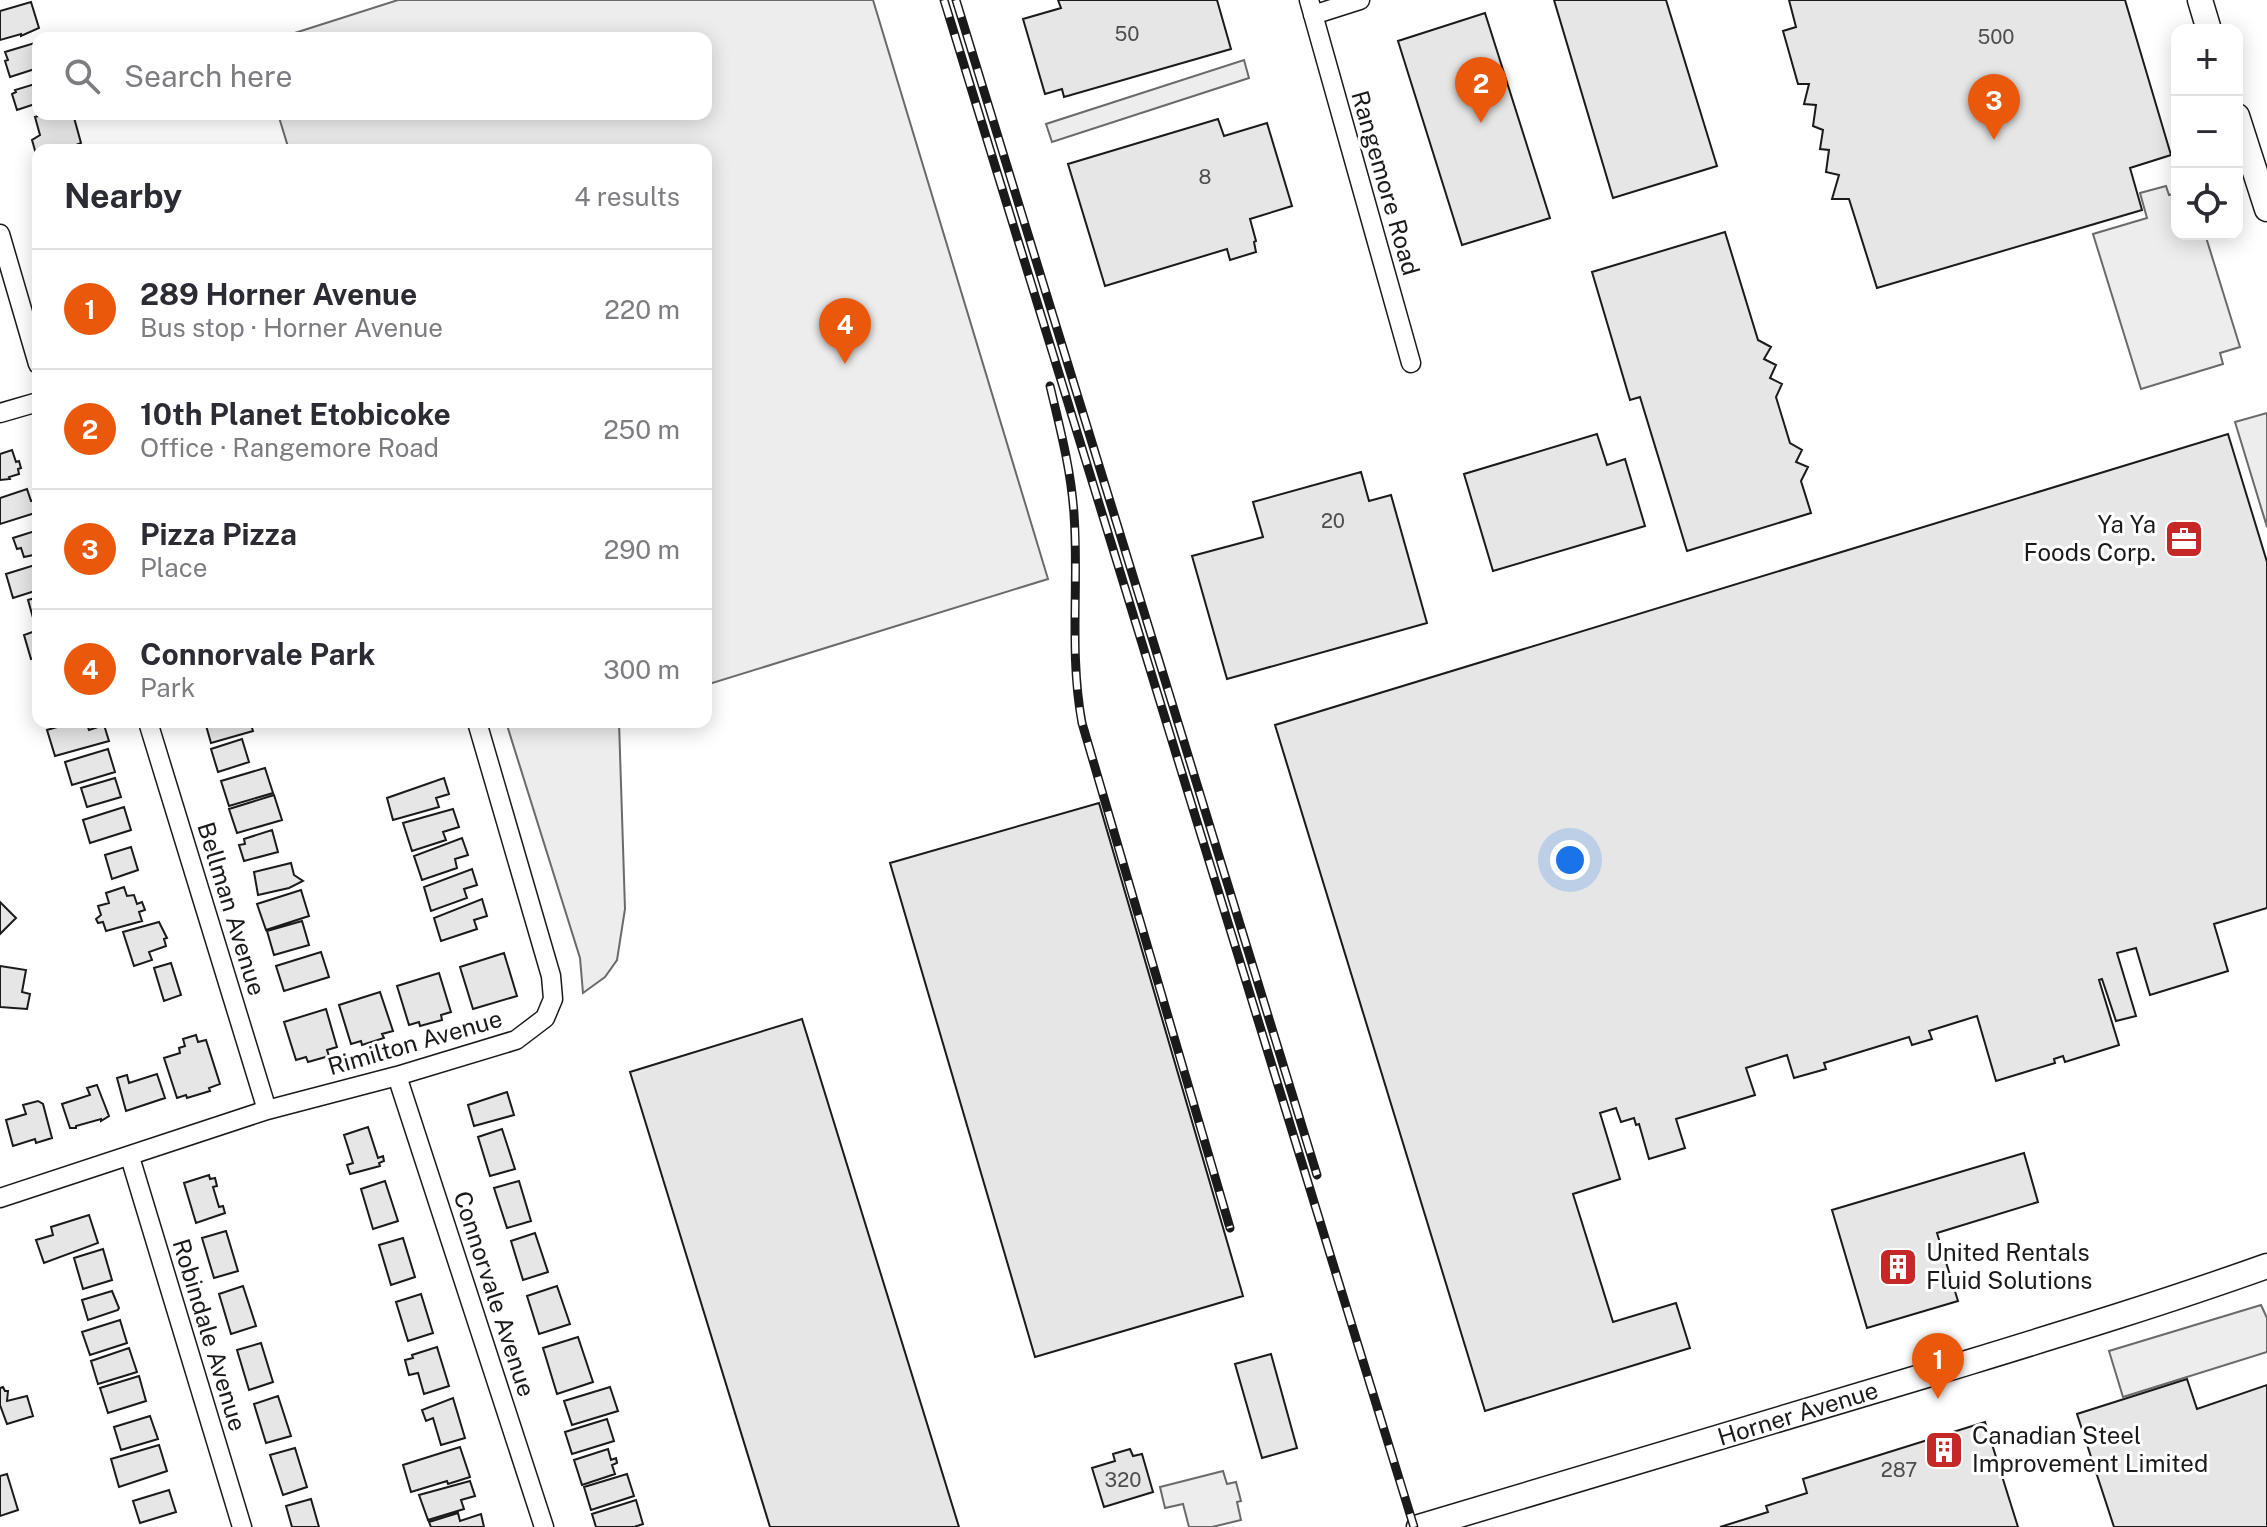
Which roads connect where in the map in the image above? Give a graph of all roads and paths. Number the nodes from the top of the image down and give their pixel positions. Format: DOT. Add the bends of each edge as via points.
graph roads {
  1 [pos="1360,0"];
  2 [pos="2200,0"];
  3 [pos="1311,7"];
  4 [pos="2207,24"];
  5 [pos="2243,135"];
  6 [pos="2267,209"];
  7 [pos="0,234"];
  8 [pos="32,343"];
  9 [pos="1411,363"];
  10 [pos="32,404"];
  11 [pos="0,413"];
  12 [pos="150,728"];
  13 [pos="479,728"];
  14 [pos="397,1076"];
  15 [pos="267,1110"];
  16 [pos="130,1157"];
  17 [pos="0,1198"];
  18 [pos="2267,1266"];
  19 [pos="242,1527"];
  20 [pos="544,1527"];
  21 [pos="1419,1527"];
  1 -- 3 [label="street"];
  2 -- 4 [label="main road"];
  3 -- 9 [label="street, Rangemore Road"];
  5 -- 6 [label="main road"];
  7 -- 8 [label="street"];
  10 -- 11 [label="street"];
  12 -- 15 [label="street, Bellman Avenue"];
  13 -- 14 [label="street, Rimilton Avenue" via="551,976 553,999 545,1018 516,1040"];
  14 -- 15 [label="street, Rimilton Avenue"];
  14 -- 20 [label="street, Connorvale Avenue"];
  15 -- 16 [label="street, Rimilton Avenue"];
  16 -- 17 [label="street, Rimilton Avenue"];
  16 -- 19 [label="street, Robindale Avenue"];
  18 -- 21 [label="main road, Horner Avenue" via="2107,1320"];
}
